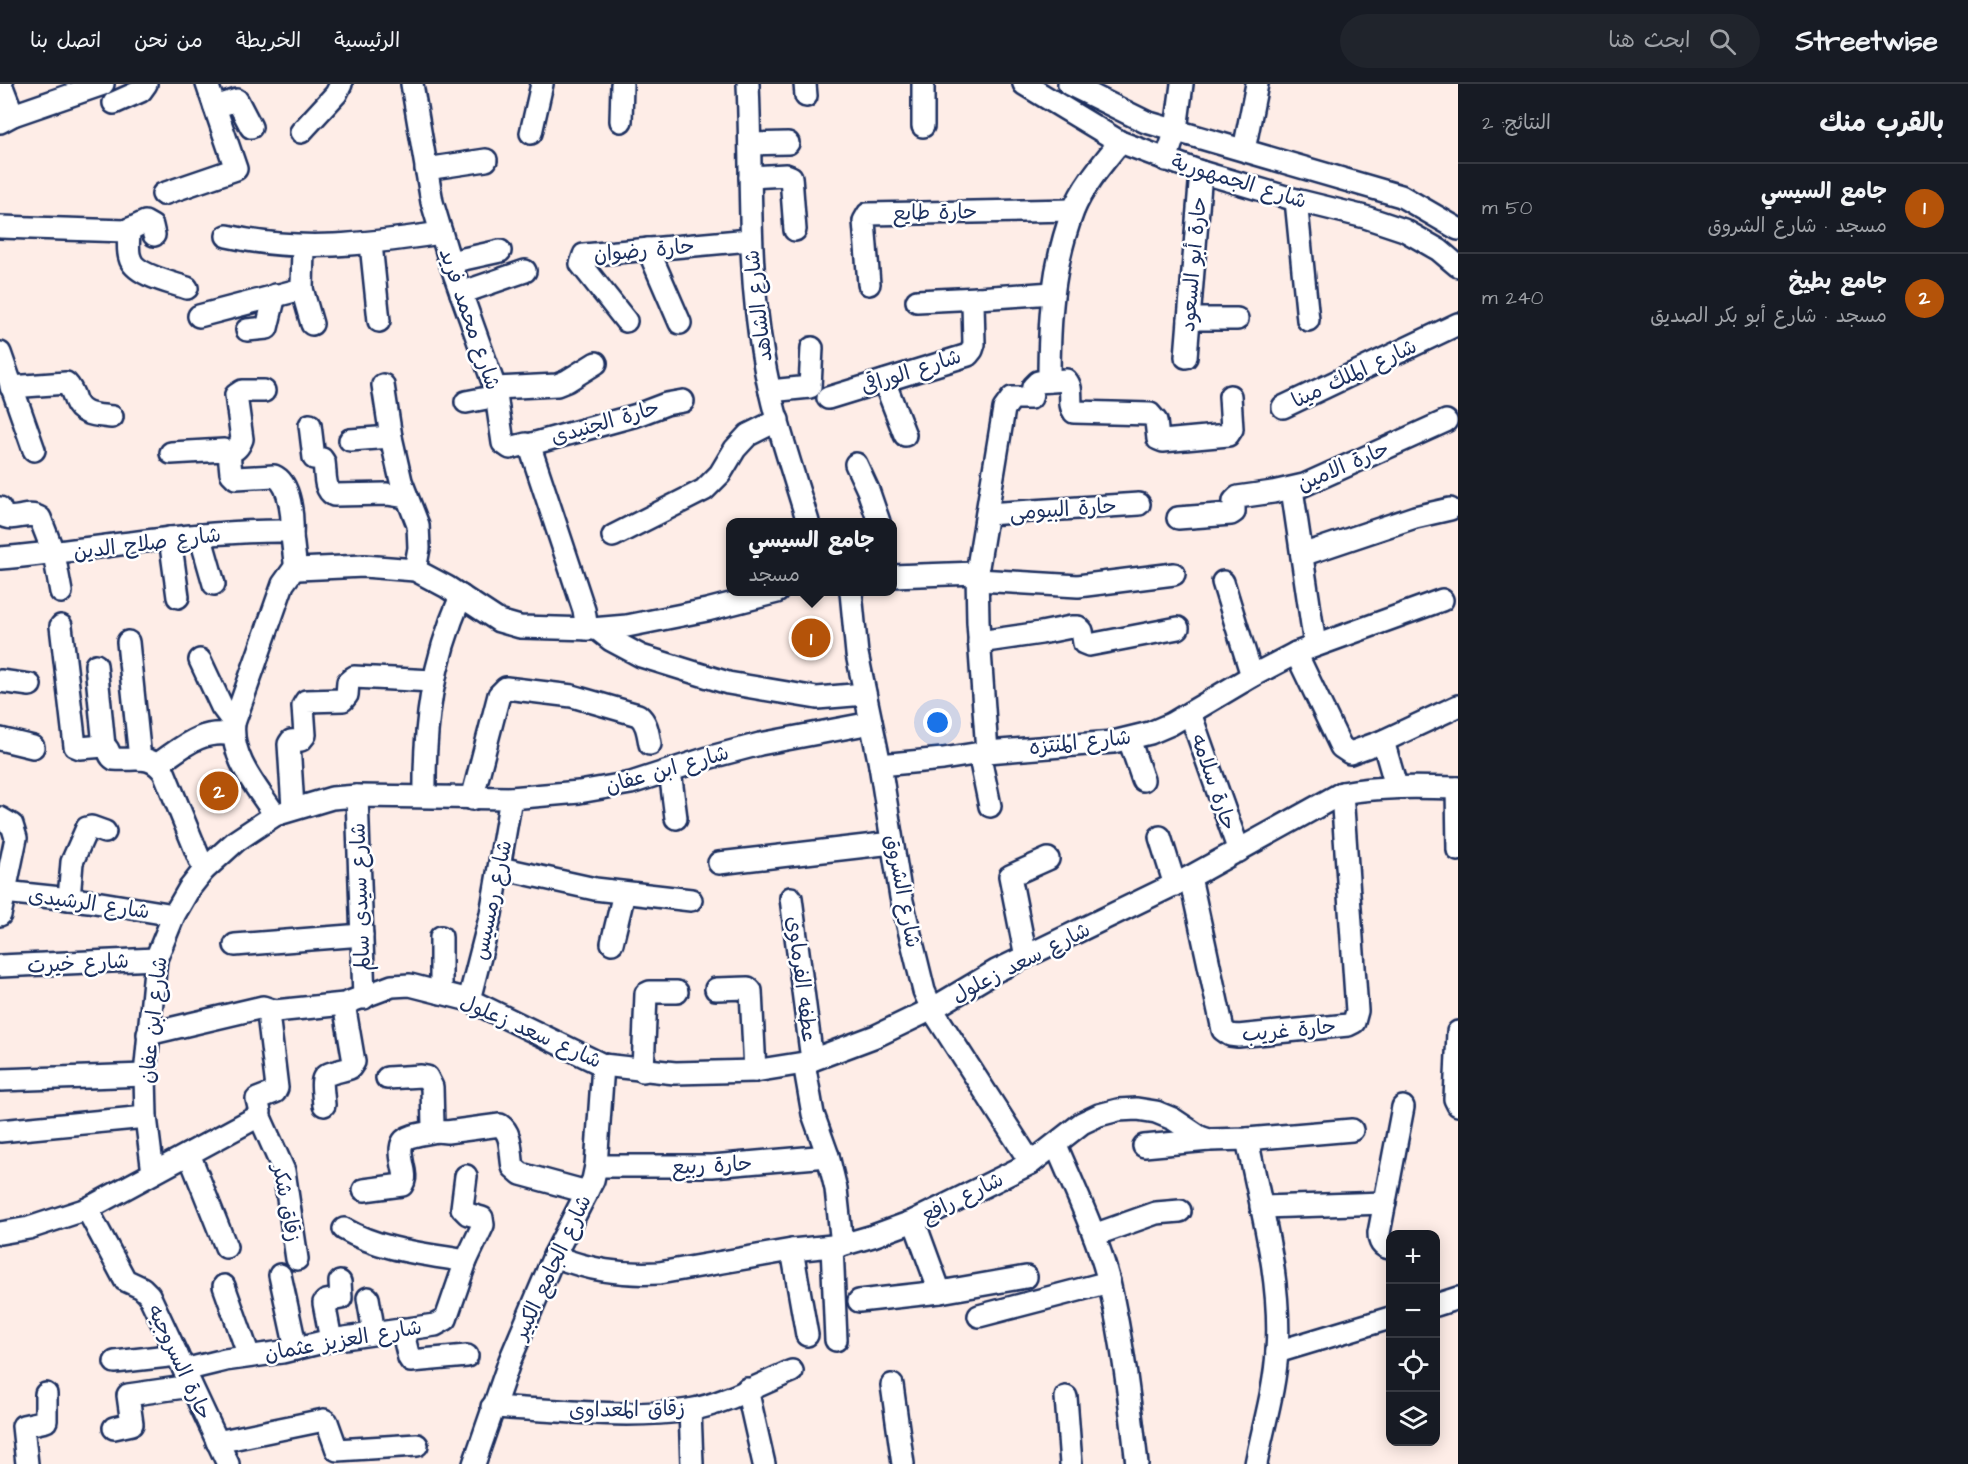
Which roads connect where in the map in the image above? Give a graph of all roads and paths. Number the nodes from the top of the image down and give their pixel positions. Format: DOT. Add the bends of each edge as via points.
graph roads {
  1 [pos="2,84"];
  2 [pos="103,84"];
  3 [pos="146,84"];
  4 [pos="207,84"];
  5 [pos="341,84"];
  6 [pos="412,84"];
  7 [pos="542,84"];
  8 [pos="622,84"];
  9 [pos="748,84"];
  10 [pos="923,84"];
  11 [pos="1024,84"];
  12 [pos="1069,84"];
  13 [pos="1182,84"];
  14 [pos="1257,84"];
  15 [pos="113,102"];
  16 [pos="215,107"];
  17 [pos="7,118"];
  18 [pos="621,121"];
  19 [pos="923,126"];
  20 [pos="250,127"];
  21 [pos="1176,130"];
  22 [pos="301,132"];
  23 [pos="531,133"];
  24 [pos="1120,142"];
  25 [pos="788,143"];
  26 [pos="750,144"];
  27 [pos="1244,150"];
  28 [pos="486,160"];
  29 [pos="1166,160"];
  30 [pos="426,169"];
  31 [pos="1201,172"];
  32 [pos="750,177"];
  33 [pos="163,194"];
  34 [pos="1296,200"];
  35 [pos="1073,210"];
  36 [pos="0,227"];
  37 [pos="1458,229"];
  38 [pos="129,230"];
  39 [pos="795,230"];
  40 [pos="441,233"];
  41 [pos="154,234"];
  42 [pos="227,236"];
  43 [pos="750,240"];
  44 [pos="372,244"];
  45 [pos="303,247"];
  46 [pos="648,249"];
  47 [pos="500,251"];
  48 [pos="450,262"];
  49 [pos="1458,266"];
  50 [pos="525,271"];
  51 [pos="868,284"];
  52 [pos="187,288"];
  53 [pos="302,289"];
  54 [pos="460,293"];
  55 [pos="1053,293"];
  56 [pos="275,296"];
  57 [pos="978,297"];
  58 [pos="917,301"];
  59 [pos="199,316"];
  60 [pos="1237,319"];
  61 [pos="1189,320"];
  62 [pos="1308,320"];
  63 [pos="379,321"];
  64 [pos="626,321"];
  65 [pos="680,323"];
  66 [pos="312,324"];
  67 [pos="1458,324"];
  68 [pos="248,330"];
  69 [pos="812,348"];
  70 [pos="1186,357"];
  71 [pos="596,363"];
  72 [pos="4,371"];
  73 [pos="884,381"];
  74 [pos="1049,381"];
  75 [pos="383,385"];
  76 [pos="264,391"];
  77 [pos="770,391"];
  78 [pos="496,392"];
  79 [pos="1230,396"];
  80 [pos="828,398"];
  81 [pos="683,401"];
  82 [pos="466,402"];
  83 [pos="1283,407"];
  84 [pos="112,417"];
  85 [pos="778,420"];
  86 [pos="1446,422"];
  87 [pos="310,425"];
  88 [pos="905,435"];
  89 [pos="391,437"];
  90 [pos="350,440"];
  91 [pos="528,445"];
  92 [pos="34,450"];
  93 [pos="171,453"];
  94 [pos="229,453"];
  95 [pos="856,464"];
  96 [pos="1292,489"];
  97 [pos="406,497"];
  98 [pos="1139,504"];
  99 [pos="0,508"];
  100 [pos="1450,509"];
  101 [pos="987,514"];
  102 [pos="807,518"];
  103 [pos="878,518"];
  104 [pos="1178,518"];
  105 [pos="200,535"];
  106 [pos="292,536"];
  107 [pos="613,536"];
  108 [pos="170,538"];
  109 [pos="54,554"];
  110 [pos="1302,555"];
  111 [pos="0,558"];
  112 [pos="296,566"];
  113 [pos="415,570"];
  114 [pos="1174,574"];
  115 [pos="897,576"];
  116 [pos="977,577"];
  117 [pos="1223,582"];
  118 [pos="214,584"];
  119 [pos="61,592"];
  120 [pos="461,596"];
  121 [pos="757,596"];
  122 [pos="851,596"];
  123 [pos="178,597"];
  124 [pos="1442,600"];
  125 [pos="61,626"];
  126 [pos="1178,628"];
  127 [pos="592,629"];
  128 [pos="128,642"];
  129 [pos="979,642"];
  130 [pos="1306,649"];
  131 [pos="200,660"];
  132 [pos="96,665"];
  133 [pos="1252,676"];
  134 [pos="0,681"];
  135 [pos="433,681"];
  136 [pos="30,685"];
  137 [pos="865,694"];
  138 [pos="1458,706"];
  139 [pos="1190,713"];
  140 [pos="871,723"];
  141 [pos="233,729"];
  142 [pos="0,739"];
  143 [pos="1129,739"];
  144 [pos="1383,741"];
  145 [pos="650,744"];
  146 [pos="104,746"];
  147 [pos="33,747"];
  148 [pos="983,752"];
  149 [pos="149,762"];
  150 [pos="880,765"];
  151 [pos="670,771"];
  152 [pos="1143,780"];
  153 [pos="1396,786"];
  154 [pos="1458,788"];
  155 [pos="1342,793"];
  156 [pos="357,796"];
  157 [pos="425,796"];
  158 [pos="511,798"];
  159 [pos="472,799"];
  160 [pos="990,806"];
  161 [pos="284,812"];
  162 [pos="0,818"];
  163 [pos="676,818"];
  164 [pos="105,832"];
  165 [pos="1160,837"];
  166 [pos="892,843"];
  167 [pos="1239,850"];
  168 [pos="1458,850"];
  169 [pos="1048,859"];
  170 [pos="720,863"];
  171 [pos="500,868"];
  172 [pos="204,870"];
  173 [pos="1183,881"];
  174 [pos="624,893"];
  175 [pos="791,898"];
  176 [pos="69,899"];
  177 [pos="691,900"];
  178 [pos="2,903"];
  179 [pos="174,915"];
  180 [pos="362,935"];
  181 [pos="441,937"];
  182 [pos="612,943"];
  183 [pos="235,945"];
  184 [pos="1026,957"];
  185 [pos="156,959"];
  186 [pos="0,966"];
  187 [pos="716,989"];
  188 [pos="677,992"];
  189 [pos="441,993"];
  190 [pos="469,1000"];
  191 [pos="354,1001"];
  192 [pos="932,1009"];
  193 [pos="274,1011"];
  194 [pos="1458,1032"];
  195 [pos="148,1034"];
  196 [pos="808,1061"];
  197 [pos="603,1065"];
  198 [pos="643,1071"];
  199 [pos="755,1071"];
  200 [pos="145,1075"];
  201 [pos="387,1078"];
  202 [pos="0,1080"];
  203 [pos="324,1105"];
  204 [pos="1458,1105"];
  205 [pos="1403,1107"];
  206 [pos="259,1115"];
  207 [pos="146,1117"];
  208 [pos="1352,1130"];
  209 [pos="0,1131"];
  210 [pos="437,1131"];
  211 [pos="1247,1139"];
  212 [pos="1209,1140"];
  213 [pos="1056,1145"];
  214 [pos="1144,1146"];
  215 [pos="189,1154"];
  216 [pos="828,1156"];
  217 [pos="1031,1163"];
  218 [pos="596,1166"];
  219 [pos="153,1173"];
  220 [pos="466,1176"];
  221 [pos="364,1190"];
  222 [pos="587,1192"];
  223 [pos="1385,1203"];
  224 [pos="1261,1207"];
  225 [pos="87,1209"];
  226 [pos="1180,1211"];
  227 [pos="914,1221"];
  228 [pos="344,1228"];
  229 [pos="0,1233"];
  230 [pos="1094,1235"];
  231 [pos="837,1245"];
  232 [pos="226,1246"];
  233 [pos="1386,1246"];
  234 [pos="792,1250"];
  235 [pos="554,1256"];
  236 [pos="297,1259"];
  237 [pos="466,1261"];
  238 [pos="280,1275"];
  239 [pos="1026,1278"];
  240 [pos="340,1282"];
  241 [pos="1108,1282"];
  242 [pos="224,1286"];
  243 [pos="940,1292"];
  244 [pos="368,1298"];
  245 [pos="1458,1298"];
  246 [pos="859,1301"];
  247 [pos="1440,1304"];
  248 [pos="979,1316"];
  249 [pos="1386,1319"];
  250 [pos="402,1329"];
  251 [pos="374,1333"];
  252 [pos="807,1335"];
  253 [pos="331,1340"];
  254 [pos="836,1340"];
  255 [pos="296,1349"];
  256 [pos="1277,1352"];
  257 [pos="249,1356"];
  258 [pos="467,1356"];
  259 [pos="115,1362"];
  260 [pos="184,1371"];
  261 [pos="792,1371"];
  262 [pos="892,1385"];
  263 [pos="747,1389"];
  264 [pos="46,1394"];
  265 [pos="1066,1397"];
  266 [pos="492,1407"];
  267 [pos="690,1410"];
  268 [pos="114,1428"];
  269 [pos="217,1442"];
  270 [pos="417,1444"];
  271 [pos="27,1464"];
  272 [pos="228,1464"];
  273 [pos="474,1464"];
  274 [pos="692,1464"];
  275 [pos="764,1464"];
  276 [pos="903,1464"];
  277 [pos="1071,1464"];
  278 [pos="1137,1464"];
  279 [pos="1256,1464"];
  1 -- 17 [label="street"];
  2 -- 17 [label="street"];
  3 -- 15 [label="street" via="141,92"];
  4 -- 16 [label="street"];
  5 -- 22 [label="street"];
  6 -- 30 [label="street, شارع محمد فريد"];
  7 -- 23 [label="street"];
  8 -- 18 [label="street"];
  9 -- 26 [label="street, شارع الشاهد"];
  10 -- 19 [label="street"];
  11 -- 24 [label="street, شارع الجمهورية"];
  12 -- 21 [label="street, شارع الجمهورية" via="1146,122"];
  13 -- 21 [label="street"];
  14 -- 27 [label="street"];
  16 -- 20 [label="street" via="237,100"];
  16 -- 33 [label="street" via="236,169"];
  21 -- 27 [label="street, شارع الجمهورية"];
  21 -- 29 [label="street"];
  24 -- 29 [label="street, شارع الجمهورية"];
  24 -- 35 [label="street"];
  25 -- 26 [label="street"];
  26 -- 32 [label="street, شارع الشاهد"];
  27 -- 37 [label="street, شارع الجمهورية" via="1401,196"];
  28 -- 30 [label="street"];
  29 -- 31 [label="street, شارع الجمهورية"];
  30 -- 40 [label="street, شارع محمد فريد"];
  31 -- 34 [label="street, شارع الجمهورية"];
  31 -- 61 [label="street, حارة أبو السعود"];
  32 -- 39 [label="street" via="791,177"];
  32 -- 43 [label="street, شارع الشاهد"];
  34 -- 49 [label="street, شارع الجمهورية" via="1404,230"];
  34 -- 62 [label="street"];
  35 -- 51 [label="street, حارة طايع" via="868,214 864,221"];
  35 -- 55 [label="street"];
  36 -- 38 [label="street"];
  38 -- 41 [label="street" via="145,222 152,226"];
  38 -- 52 [label="street" via="134,267"];
  40 -- 44 [label="street"];
  40 -- 48 [label="street, شارع محمد فريد"];
  42 -- 45 [label="street"];
  43 -- 46 [label="street, حارة رضوان"];
  43 -- 77 [label="street, شارع الشاهد" via="757,317"];
  44 -- 45 [label="street"];
  44 -- 63 [label="street"];
  45 -- 53 [label="street"];
  46 -- 64 [label="street, حارة رضوان" via="589,253 581,259"];
  46 -- 65 [label="street"];
  47 -- 48 [label="street"];
  48 -- 54 [label="street, شارع محمد فريد"];
  50 -- 54 [label="street"];
  53 -- 56 [label="street"];
  53 -- 66 [label="street"];
  54 -- 78 [label="street, شارع محمد فريد"];
  55 -- 57 [label="street"];
  55 -- 74 [label="street"];
  56 -- 59 [label="street"];
  56 -- 68 [label="street" via="267,328"];
  57 -- 58 [label="street"];
  57 -- 73 [label="street, شارع الوراقى" via="973,303 974,344 968,355"];
  60 -- 61 [label="street"];
  61 -- 70 [label="street, حارة أبو السعود"];
  67 -- 83 [label="street, شارع الملك مينا"];
  69 -- 77 [label="street" via="810,387"];
  71 -- 78 [label="street" via="557,385"];
  72 -- 84 [label="street" via="66,382 80,409"];
  72 -- 92 [label="street"];
  73 -- 80 [label="street, شارع الوراقى"];
  73 -- 88 [label="street"];
  74 -- 79 [label="street" via="1066,380 1070,384 1074,412 1153,416 1160,441 1228,435 1232,429"];
  74 -- 101 [label="street" via="1035,384 1029,398 1012,398 1004,409"];
  75 -- 89 [label="street"];
  76 -- 94 [label="street" via="236,395 242,439 240,446"];
  77 -- 85 [label="street, شارع الشاهد"];
  78 -- 82 [label="street"];
  78 -- 91 [label="street, شارع محمد فريد" via="503,443 510,448"];
  81 -- 91 [label="street, حارة الجنيدى"];
  85 -- 102 [label="street, شارع الشاهد"];
  85 -- 107 [label="street" via="748,435 704,490"];
  86 -- 96 [label="street, حارة الامين"];
  87 -- 97 [label="street" via="314,458 324,462 327,488 334,495"];
  89 -- 90 [label="street"];
  89 -- 97 [label="street"];
  91 -- 127 [label="street"];
  93 -- 94 [label="street"];
  94 -- 106 [label="street" via="231,473 236,478 274,476 284,483"];
  95 -- 103 [label="street"];
  96 -- 104 [label="street, حارة الامين" via="1238,497 1232,514"];
  96 -- 110 [label="street"];
  97 -- 113 [label="street" via="418,525"];
  98 -- 101 [label="street, حارة البيومى"];
  99 -- 109 [label="street" via="6,518 31,514 40,518"];
  100 -- 110 [label="street"];
  101 -- 116 [label="street"];
  105 -- 106 [label="street, شارع صلاح الدين" via="287,531"];
  105 -- 108 [label="street, شارع صلاح الدين"];
  105 -- 118 [label="street"];
  106 -- 112 [label="street"];
  108 -- 109 [label="street, شارع صلاح الدين"];
  108 -- 123 [label="street"];
  109 -- 111 [label="street, شارع صلاح الدين"];
  109 -- 119 [label="street"];
  110 -- 130 [label="street"];
  112 -- 113 [label="street" via="303,570 364,566"];
  112 -- 141 [label="street" via="283,584"];
  113 -- 120 [label="street"];
  114 -- 116 [label="street" via="1078,586"];
  115 -- 116 [label="street"];
  116 -- 129 [label="street"];
  117 -- 133 [label="street"];
  120 -- 127 [label="street" via="499,621 520,627"];
  120 -- 135 [label="street"];
  121 -- 127 [label="street" via="667,619"];
  122 -- 137 [label="street, شارع الشروق"];
  124 -- 130 [label="street, شارع المنتزه"];
  125 -- 146 [label="street" via="74,743 80,748"];
  126 -- 129 [label="street" via="1089,645 1084,643 1078,627"];
  127 -- 137 [label="street" via="641,656 728,683 817,698"];
  128 -- 149 [label="street"];
  129 -- 148 [label="street"];
  130 -- 133 [label="street, شارع المنتزه"];
  130 -- 144 [label="street" via="1345,751 1355,752"];
  131 -- 141 [label="street"];
  132 -- 146 [label="street"];
  133 -- 139 [label="street, شارع المنتزه"];
  134 -- 136 [label="street"];
  135 -- 157 [label="street" via="426,729"];
  135 -- 161 [label="street" via="354,677 348,682 343,700 306,701 305,735 289,744"];
  137 -- 140 [label="street, شارع الشروق"];
  138 -- 144 [label="street"];
  139 -- 143 [label="street, شارع المنتزه"];
  139 -- 167 [label="street, حارة سلامه"];
  140 -- 150 [label="street, شارع الشروق"];
  140 -- 151 [label="street, شارع ابن عفان" via="760,744"];
  141 -- 149 [label="street" via="201,736"];
  141 -- 161 [label="street" via="239,758"];
  142 -- 147 [label="street"];
  143 -- 148 [label="street, شارع المنتزه"];
  143 -- 152 [label="street"];
  144 -- 153 [label="street"];
  145 -- 159 [label="street" via="646,725 638,715 572,696 506,688 499,695"];
  146 -- 149 [label="street" via="114,759"];
  148 -- 150 [label="street, شارع المنتزه"];
  148 -- 160 [label="street"];
  149 -- 172 [label="street" via="164,772"];
  150 -- 166 [label="street, شارع الشروق"];
  151 -- 158 [label="street, شارع ابن عفان" via="621,785"];
  151 -- 163 [label="street"];
  153 -- 154 [label="street, شارع سعد زعلول"];
  153 -- 155 [label="street, شارع سعد زعلول"];
  154 -- 168 [label="street"];
  155 -- 167 [label="street, شارع سعد زعلول"];
  155 -- 173 [label="street, حارة غريب" via="1357,1011 1354,1022 1238,1036 1223,1030"];
  156 -- 157 [label="street, شارع ابن عفان"];
  156 -- 161 [label="street, شارع ابن عفان" via="332,798"];
  156 -- 180 [label="street, شارع سيدى سالم"];
  157 -- 159 [label="street, شارع ابن عفان"];
  158 -- 159 [label="street, شارع ابن عفان"];
  158 -- 171 [label="street, شارع رمسيس"];
  161 -- 172 [label="street, شارع ابن عفان" via="236,841"];
  162 -- 178 [label="street" via="12,825 16,838"];
  164 -- 176 [label="street" via="87,828 72,862"];
  165 -- 173 [label="street"];
  166 -- 170 [label="street"];
  166 -- 192 [label="street, شارع الشروق" via="909,934"];
  167 -- 173 [label="street, شارع سعد زعلول"];
  169 -- 184 [label="street" via="1010,876"];
  171 -- 174 [label="street"];
  171 -- 190 [label="street, شارع رمسيس"];
  172 -- 179 [label="street, شارع ابن عفان"];
  173 -- 184 [label="street, شارع سعد زعلول"];
  174 -- 177 [label="street"];
  174 -- 182 [label="street"];
  175 -- 196 [label="street, عطفه الفرماوى"];
  176 -- 178 [label="street, شارع الرشيدى"];
  176 -- 179 [label="street, شارع الرشيدى"];
  179 -- 185 [label="street, شارع ابن عفان"];
  180 -- 183 [label="street"];
  180 -- 191 [label="street, شارع سيدى سالم"];
  181 -- 189 [label="street"];
  184 -- 192 [label="street, شارع سعد زعلول"];
  185 -- 186 [label="street, شارع خيرت"];
  185 -- 195 [label="street, شارع ابن عفان"];
  187 -- 199 [label="street" via="751,991"];
  188 -- 198 [label="street" via="646,994"];
  189 -- 190 [label="street, شارع سعد زعلول"];
  189 -- 191 [label="street, شارع سعد زعلول" via="401,985"];
  190 -- 197 [label="street, شارع سعد زعلول"];
  191 -- 193 [label="street, شارع سعد زعلول"];
  191 -- 203 [label="street, شارع سيدى سالم" via="354,1062 350,1068 324,1076"];
  192 -- 196 [label="street, شارع سعد زعلول" via="876,1036"];
  192 -- 217 [label="street, شارع الشروق"];
  193 -- 195 [label="street, شارع سعد زعلول" via="262,1007"];
  193 -- 206 [label="street" via="269,1022 277,1088 257,1099"];
  194 -- 204 [label="street"];
  195 -- 200 [label="street, شارع ابن عفان"];
  196 -- 199 [label="street, شارع سعد زعلول"];
  196 -- 216 [label="street, عطفه الفرماوى" via="813,1114"];
  197 -- 198 [label="street, شارع سعد زعلول"];
  197 -- 218 [label="street, شارع الجامع الكبير"];
  198 -- 199 [label="street, شارع سعد زعلول"];
  200 -- 202 [label="street"];
  200 -- 207 [label="street, شارع ابن عفان"];
  201 -- 210 [label="street" via="427,1077 432,1087"];
  205 -- 223 [label="street"];
  206 -- 215 [label="street"];
  206 -- 236 [label="street, زقاق شكر" via="284,1171"];
  207 -- 209 [label="street"];
  207 -- 219 [label="street, شارع ابن عفان"];
  208 -- 211 [label="street"];
  210 -- 221 [label="street" via="412,1136 402,1143 402,1185"];
  210 -- 222 [label="street" via="500,1125 509,1136 516,1171"];
  211 -- 212 [label="street"];
  211 -- 224 [label="street"];
  212 -- 213 [label="street, شارع رافع" via="1173,1119 1137,1109 1099,1115 1082,1123"];
  212 -- 214 [label="street"];
  213 -- 217 [label="street, شارع رافع"];
  213 -- 230 [label="street"];
  215 -- 219 [label="street"];
  215 -- 232 [label="street"];
  216 -- 218 [label="street, حارة ربيع" via="712,1166"];
  216 -- 231 [label="street, عطفه الفرماوى" via="836,1189"];
  217 -- 227 [label="street, شارع رافع"];
  218 -- 222 [label="street, شارع الجامع الكبير"];
  219 -- 225 [label="street"];
  220 -- 237 [label="street, شارع العزيز عثمان" via="462,1208 483,1221"];
  222 -- 235 [label="street, شارع الجامع الكبير"];
  223 -- 224 [label="street"];
  223 -- 233 [label="street" via="1379,1240"];
  224 -- 256 [label="street" via="1277,1313"];
  225 -- 229 [label="street"];
  225 -- 260 [label="street, حارة السروجيه" via="125,1280 149,1295"];
  226 -- 230 [label="street" via="1156,1213"];
  227 -- 231 [label="street, شارع رافع"];
  227 -- 243 [label="street"];
  228 -- 237 [label="street" via="393,1248"];
  230 -- 241 [label="street"];
  231 -- 234 [label="street, شارع رافع"];
  231 -- 254 [label="street, عطفه الفرماوى"];
  234 -- 235 [label="street, شارع رافع" via="637,1274 594,1270"];
  234 -- 252 [label="street"];
  235 -- 266 [label="street, شارع الجامع الكبير"];
  237 -- 250 [label="street, شارع العزيز عثمان" via="446,1319 435,1325"];
  238 -- 255 [label="street"];
  239 -- 243 [label="street"];
  240 -- 253 [label="street" via="342,1298 324,1303"];
  241 -- 248 [label="street"];
  241 -- 278 [label="street"];
  242 -- 257 [label="street"];
  243 -- 246 [label="street"];
  244 -- 251 [label="street"];
  245 -- 247 [label="street"];
  249 -- 256 [label="street"];
  250 -- 251 [label="street, شارع العزيز عثمان"];
  250 -- 258 [label="street" via="411,1361"];
  251 -- 253 [label="street, شارع العزيز عثمان"];
  253 -- 255 [label="street, شارع العزيز عثمان"];
  255 -- 257 [label="street, شارع العزيز عثمان"];
  256 -- 279 [label="street"];
  257 -- 260 [label="street, شارع العزيز عثمان"];
  259 -- 260 [label="street"];
  260 -- 268 [label="street" via="128,1395 132,1424"];
  260 -- 269 [label="street, حارة السروجيه"];
  261 -- 263 [label="street, زقاق المعداوى"];
  262 -- 276 [label="street"];
  263 -- 267 [label="street, زقاق المعداوى"];
  263 -- 275 [label="street"];
  264 -- 271 [label="street" via="46,1420 23,1426"];
  265 -- 277 [label="street"];
  266 -- 267 [label="street, زقاق المعداوى" via="625,1413"];
  266 -- 273 [label="street, شارع الجامع الكبير"];
  267 -- 274 [label="street"];
  269 -- 270 [label="street" via="324,1420 337,1450"];
  269 -- 272 [label="street, حارة السروجيه"];
}
